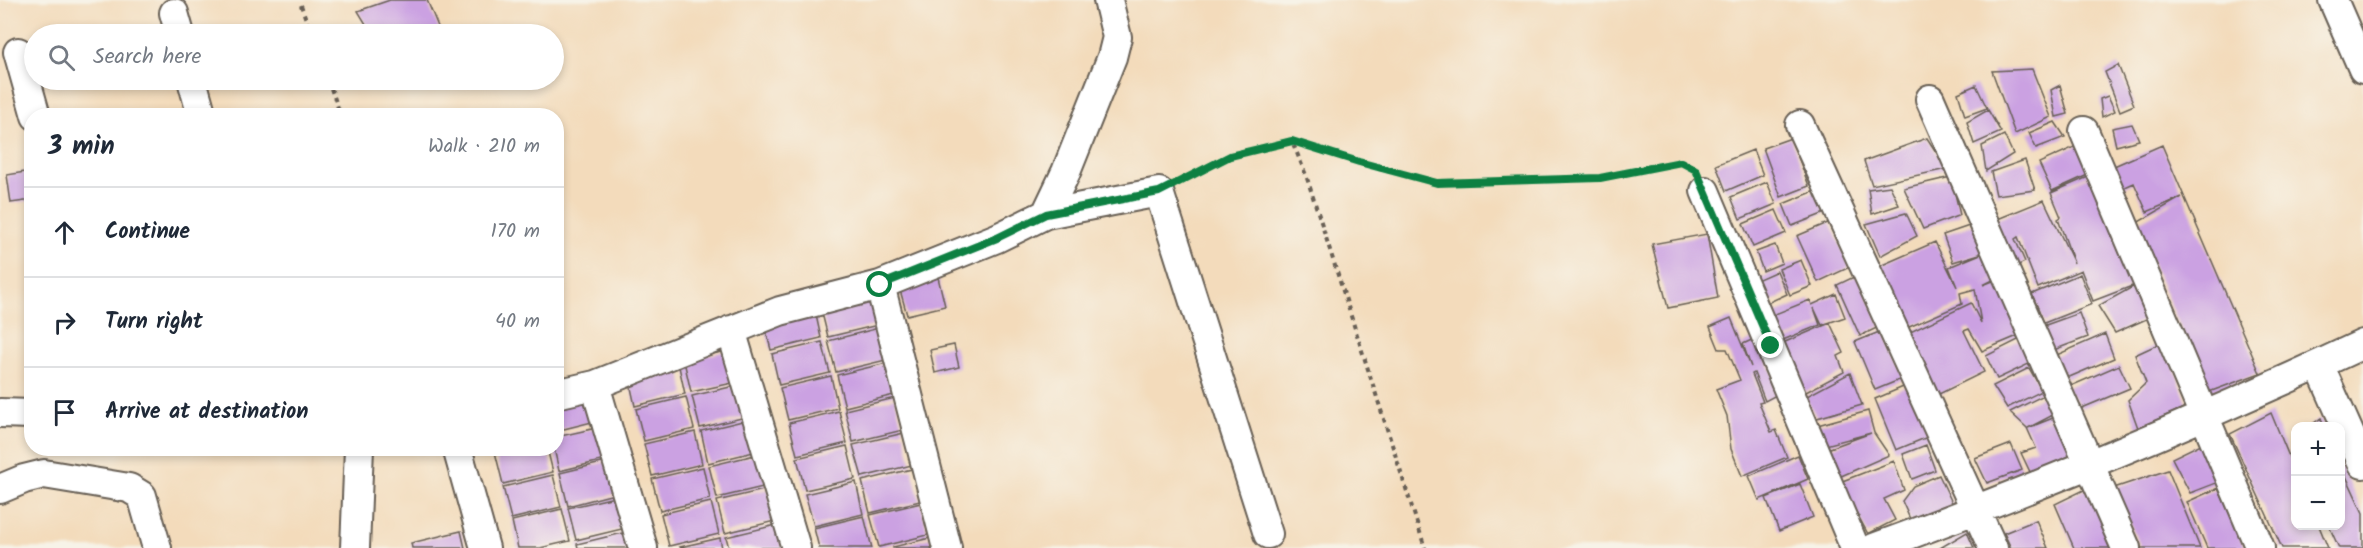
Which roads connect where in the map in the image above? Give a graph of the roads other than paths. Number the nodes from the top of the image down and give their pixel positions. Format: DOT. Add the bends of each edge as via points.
graph roads {
  1 [pos="1108,0"];
  2 [pos="2333,0"];
  3 [pos="18,51"];
  4 [pos="2363,69"];
  5 [pos="24,73"];
  6 [pos="29,90"];
  7 [pos="195,90"];
  8 [pos="1930,99"];
  9 [pos="34,108"];
  10 [pos="200,108"];
  11 [pos="1800,125"];
  12 [pos="2084,131"];
  13 [pos="1705,191"];
  14 [pos="1046,214"];
  15 [pos="880,285"];
  16 [pos="731,330"];
  17 [pos="2363,344"];
  18 [pos="2319,365"];
  19 [pos="595,385"];
  20 [pos="564,392"];
  21 [pos="0,413"];
  22 [pos="24,414"];
  23 [pos="2204,416"];
  24 [pos="359,456"];
  25 [pos="459,456"];
  26 [pos="2363,464"];
  27 [pos="2089,465"];
  28 [pos="0,489"];
  29 [pos="1977,510"];
  30 [pos="1268,534"];
  31 [pos="157,548"];
  32 [pos="355,548"];
  33 [pos="485,548"];
  34 [pos="643,548"];
  35 [pos="796,548"];
  36 [pos="947,548"];
  37 [pos="1855,548"];
  38 [pos="1874,548"];
  39 [pos="1993,548"];
  40 [pos="2127,548"];
  41 [pos="2260,548"];
  1 -- 14 [label="street" via="1117,37 1112,57"];
  2 -- 4 [label="street"];
  3 -- 5 [label="street"];
  6 -- 9 [label="street"];
  7 -- 10 [label="street"];
  8 -- 27 [label="street"];
  11 -- 29 [label="street"];
  12 -- 23 [label="street"];
  13 -- 37 [label="street"];
  14 -- 15 [label="street"];
  14 -- 30 [label="street" via="1159,192"];
  15 -- 16 [label="street" via="780,311"];
  15 -- 36 [label="street"];
  16 -- 19 [label="street"];
  16 -- 35 [label="street"];
  17 -- 18 [label="street"];
  18 -- 23 [label="street"];
  18 -- 26 [label="street"];
  19 -- 20 [label="street"];
  19 -- 34 [label="street"];
  21 -- 22 [label="street"];
  23 -- 27 [label="street"];
  23 -- 41 [label="street"];
  24 -- 32 [label="street"];
  25 -- 33 [label="street"];
  27 -- 29 [label="street"];
  27 -- 40 [label="street"];
  28 -- 31 [label="street" via="44,474 129,488 142,496"];
  29 -- 38 [label="street"];
  29 -- 39 [label="street"];
}
